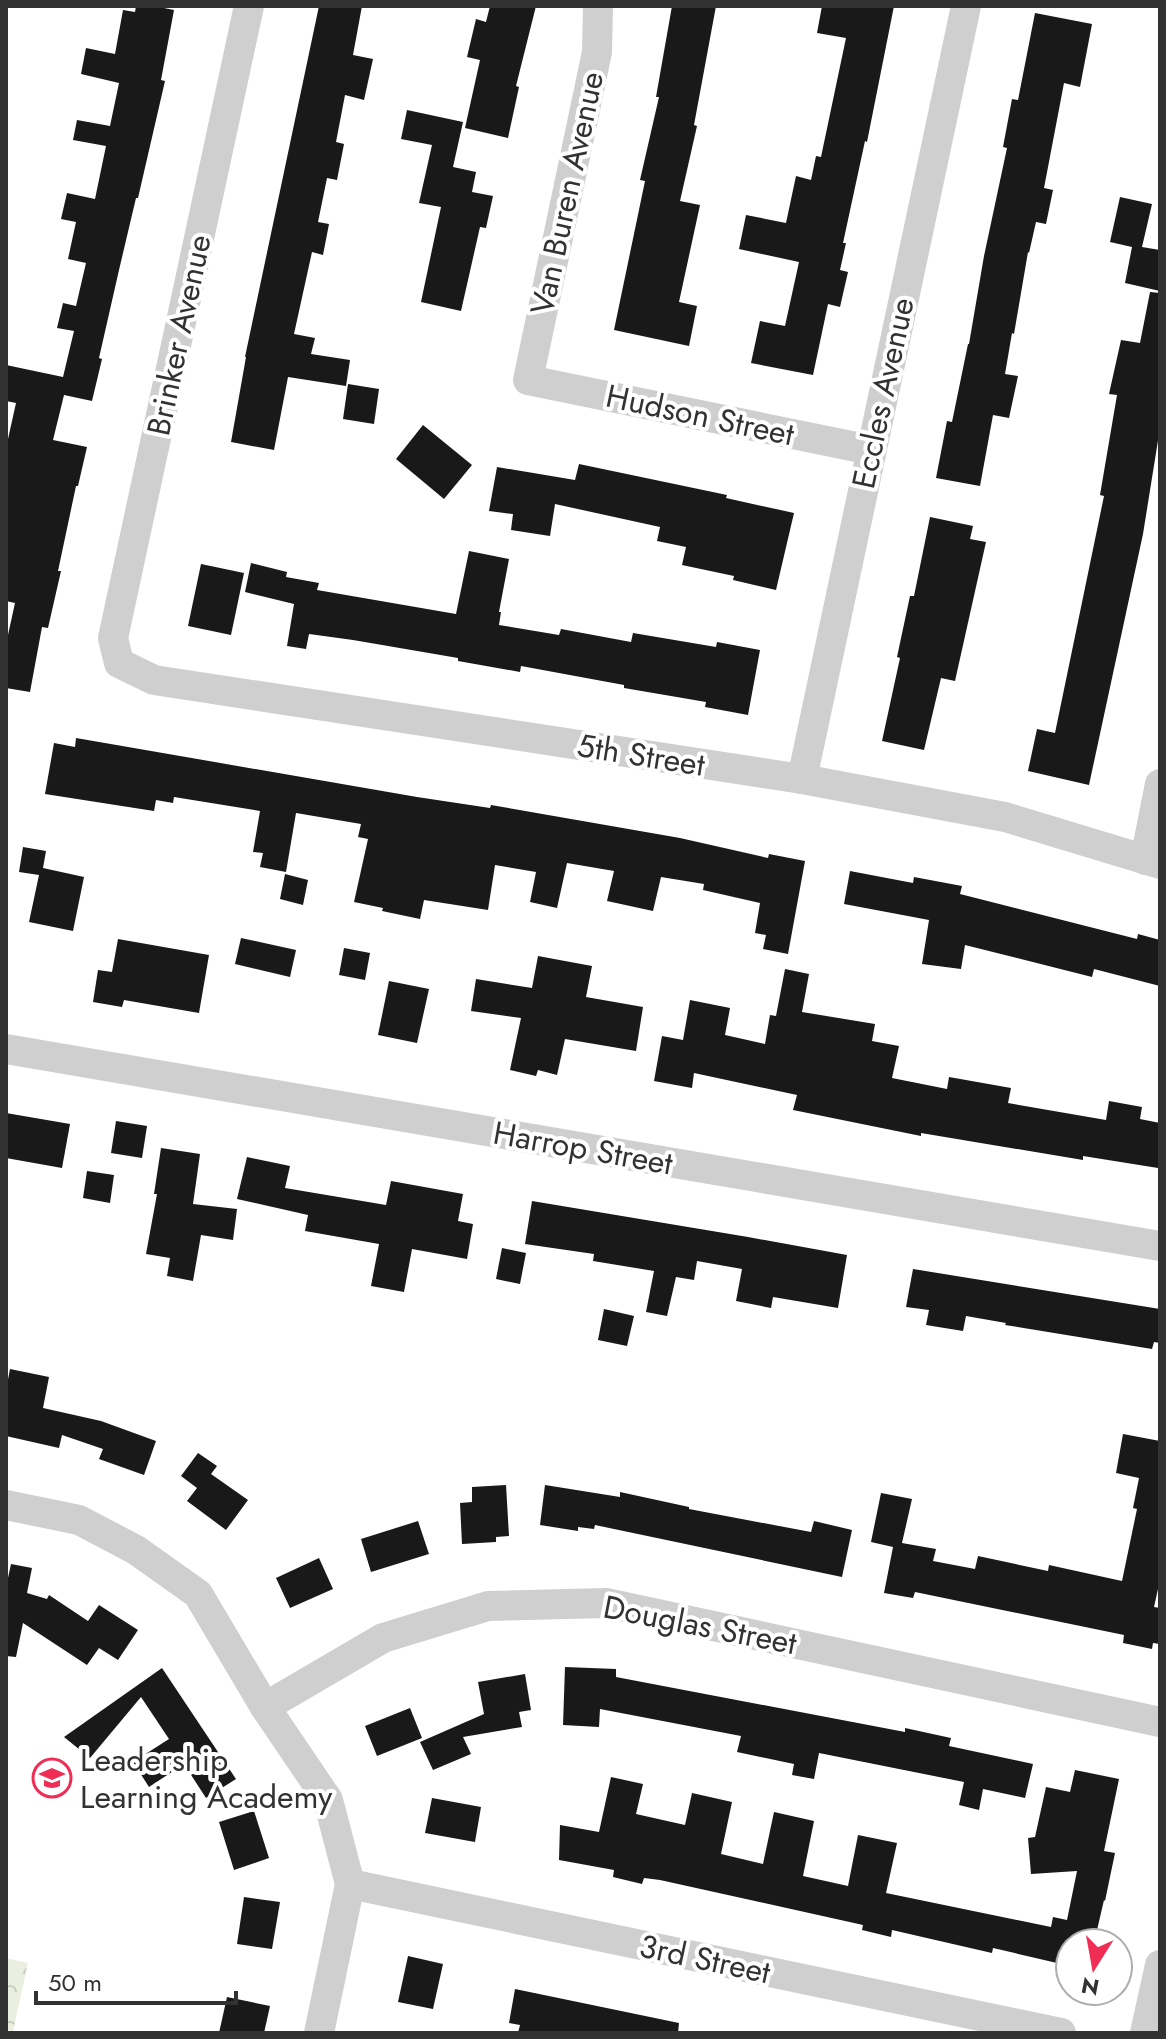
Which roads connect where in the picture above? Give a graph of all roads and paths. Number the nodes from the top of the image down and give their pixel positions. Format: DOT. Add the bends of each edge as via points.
graph roads {
  1 [pos="249,6"];
  2 [pos="598,6"];
  3 [pos="966,6"];
  4 [pos="528,380"];
  5 [pos="871,450"];
  6 [pos="119,663"];
  7 [pos="802,779"];
  8 [pos="1160,784"];
  9 [pos="1152,862"];
  10 [pos="6,1049"];
  11 [pos="1160,1246"];
  12 [pos="6,1505"];
  13 [pos="265,1707"];
  14 [pos="1160,1722"];
  15 [pos="350,1884"];
  16 [pos="1160,1965"];
  17 [pos="319,2033"];
  18 [pos="1061,2033"];
  19 [pos="1145,2033"];
  1 -- 6 [label="street, Brinker Avenue" via="113,638"];
  2 -- 4 [label="street, Van Buren Avenue" via="597,52"];
  3 -- 5 [label="street, Eccles Avenue"];
  4 -- 5 [label="street, Hudson Street"];
  5 -- 7 [label="street, Eccles Avenue"];
  6 -- 7 [label="street, 5th Street" via="154,680"];
  7 -- 9 [label="street, 5th Street" via="1005,817"];
  8 -- 9 [label="street"];
  10 -- 11 [label="street, Harrop Street"];
  12 -- 13 [label="street" via="79,1520 136,1550 198,1594"];
  13 -- 14 [label="street, Douglas Street" via="383,1638 488,1606 606,1603"];
  13 -- 15 [label="street" via="328,1800"];
  15 -- 17 [label="street"];
  15 -- 18 [label="street, 3rd Street"];
  16 -- 19 [label="street"];
}
